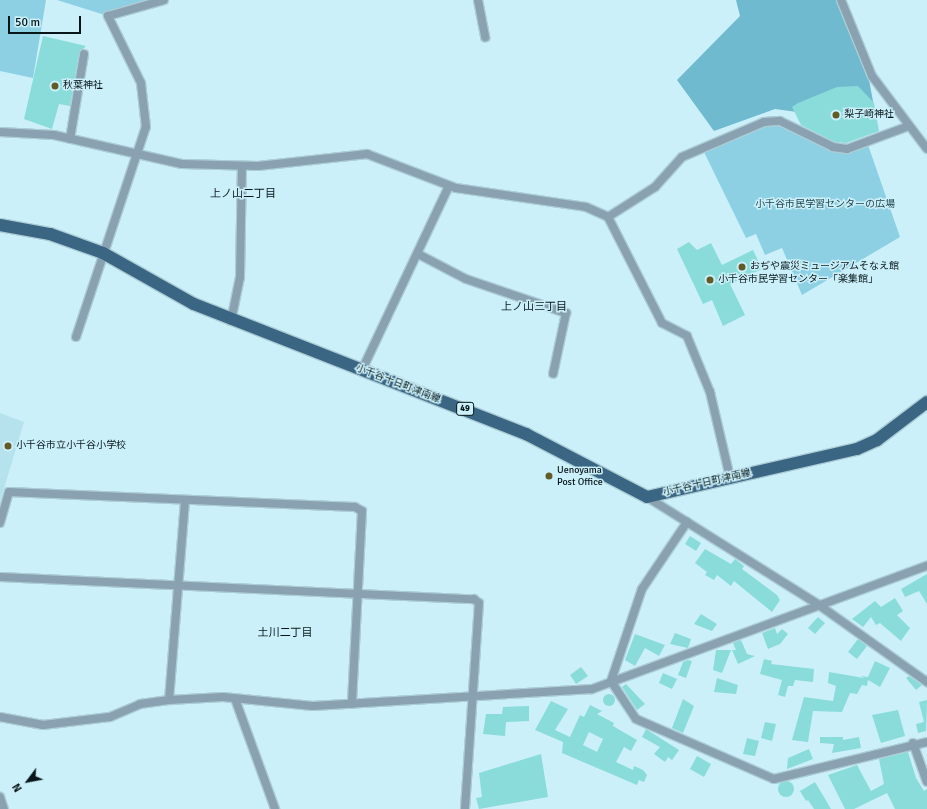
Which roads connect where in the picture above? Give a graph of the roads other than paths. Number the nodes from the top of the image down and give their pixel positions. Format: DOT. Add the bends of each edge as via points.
graph roads {
  1 [pos="164,0"];
  2 [pos="478,0"];
  3 [pos="841,0"];
  4 [pos="485,37"];
  5 [pos="84,54"];
  6 [pos="909,126"];
  7 [pos="0,132"];
  8 [pos="70,139"];
  9 [pos="927,149"];
  10 [pos="138,155"];
  11 [pos="242,167"];
  12 [pos="449,186"];
  13 [pos="608,217"];
  14 [pos="0,225"];
  15 [pos="104,253"];
  16 [pos="418,254"];
  17 [pos="231,321"];
  18 [pos="76,337"];
  19 [pos="362,370"];
  20 [pos="553,374"];
  21 [pos="927,402"];
  22 [pos="730,477"];
  23 [pos="647,497"];
  24 [pos="185,501"];
  25 [pos="0,522"];
  26 [pos="687,522"];
  27 [pos="927,566"];
  28 [pos="0,577"];
  29 [pos="180,587"];
  30 [pos="356,594"];
  31 [pos="819,605"];
  32 [pos="611,681"];
  33 [pos="927,682"];
  34 [pos="470,696"];
  35 [pos="235,699"];
  36 [pos="169,700"];
  37 [pos="352,704"];
  38 [pos="0,717"];
  39 [pos="927,742"];
  40 [pos="913,743"];
  41 [pos="927,782"];
  42 [pos="0,797"];
  43 [pos="4,809"];
  44 [pos="275,809"];
  45 [pos="465,809"];
  1 -- 10 [label="street" via="108,16 141,83 146,127"];
  2 -- 4 [label="street"];
  3 -- 6 [label="street" via="872,76"];
  5 -- 8 [label="street"];
  6 -- 9 [label="street"];
  6 -- 13 [label="street" via="847,149 833,147 780,121 764,122 682,157 655,188"];
  7 -- 8 [label="street"];
  8 -- 10 [label="street"];
  10 -- 11 [label="street" via="182,164"];
  10 -- 15 [label="street"];
  11 -- 12 [label="street" via="367,154"];
  11 -- 17 [label="street" via="240,277"];
  12 -- 13 [label="street" via="586,207"];
  12 -- 16 [label="street"];
  13 -- 22 [label="street" via="662,323 687,336 710,392"];
  14 -- 15 [label="main road, 小千谷十日町津南線 / 49" via="50,234"];
  15 -- 17 [label="main road, 小千谷十日町津南線 / 49"];
  15 -- 18 [label="street"];
  16 -- 19 [label="street"];
  16 -- 20 [label="street" via="466,278 566,313"];
  17 -- 19 [label="main road, 小千谷十日町津南線 / 49"];
  19 -- 23 [label="main road, 小千谷十日町津南線 / 49" via="526,434"];
  21 -- 22 [label="main road, 小千谷十日町津南線" via="877,440 858,450"];
  22 -- 23 [label="main road, 小千谷十日町津南線"];
  23 -- 26 [label="street"];
  24 -- 25 [label="street" via="9,492"];
  24 -- 29 [label="street"];
  24 -- 30 [label="street" via="355,507 362,511"];
  26 -- 31 [label="street"];
  26 -- 32 [label="street" via="642,589"];
  27 -- 31 [label="street"];
  28 -- 29 [label="street"];
  29 -- 30 [label="street"];
  29 -- 36 [label="street"];
  30 -- 34 [label="street" via="474,599 478,604"];
  30 -- 37 [label="street"];
  31 -- 32 [label="street"];
  31 -- 33 [label="street"];
  32 -- 34 [label="street" via="592,689"];
  32 -- 40 [label="street" via="636,719 774,779"];
  34 -- 37 [label="street"];
  34 -- 45 [label="street"];
  35 -- 36 [label="street"];
  35 -- 37 [label="street" via="313,706"];
  35 -- 44 [label="street"];
  36 -- 38 [label="street" via="140,704 110,717 77,723 43,725"];
  39 -- 40 [label="street"];
  40 -- 41 [label="street"];
  42 -- 43 [label="street"];
}
